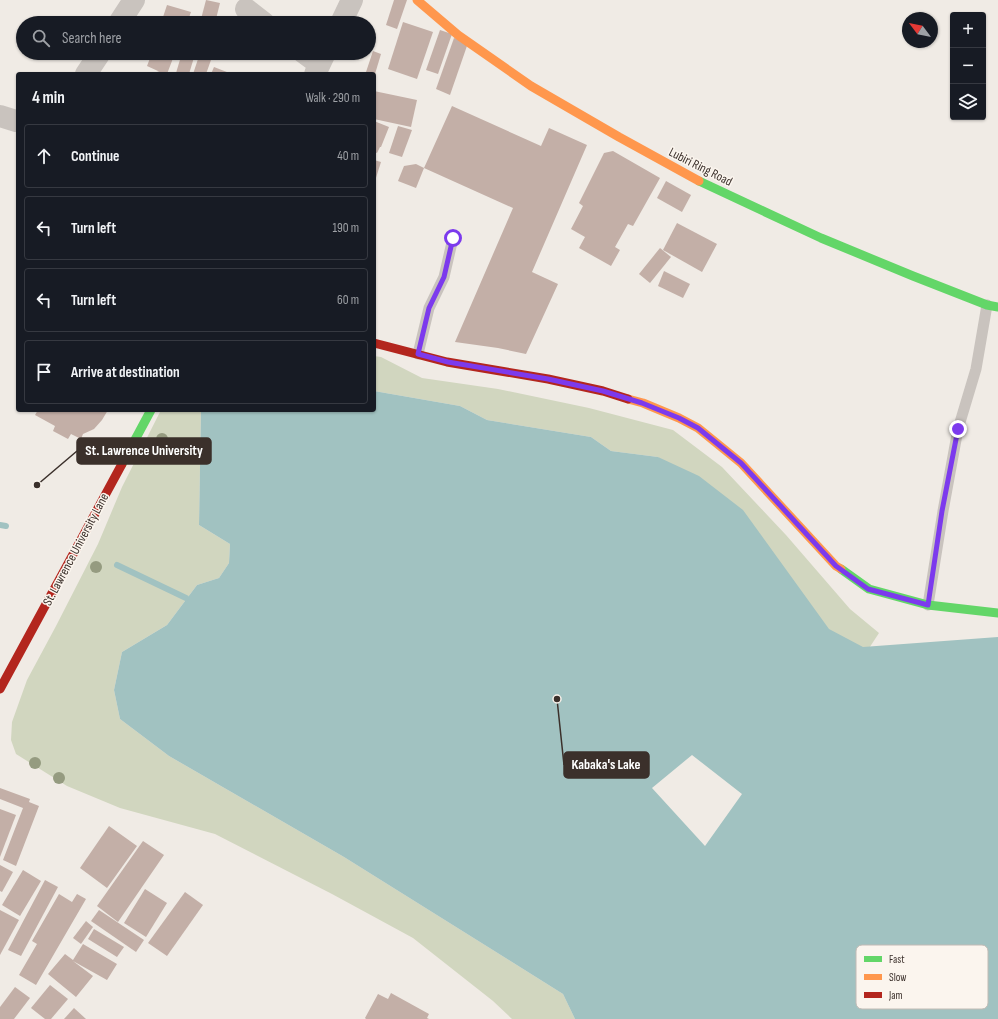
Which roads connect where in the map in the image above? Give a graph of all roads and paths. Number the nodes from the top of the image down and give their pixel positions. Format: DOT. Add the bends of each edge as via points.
graph roads {
  1 [pos="134,0"];
  2 [pos="352,0"];
  3 [pos="417,0"];
  4 [pos="246,10"];
  5 [pos="124,16"];
  6 [pos="254,16"];
  7 [pos="344,16"];
  8 [pos="95,60"];
  9 [pos="87,72"];
  10 [pos="0,116"];
  11 [pos="16,120"];
  12 [pos="453,238"];
  13 [pos="993,306"];
  14 [pos="376,344"];
  15 [pos="418,354"];
  16 [pos="150,412"];
  17 [pos="928,605"];
  18 [pos="998,613"];
  19 [pos="0,689"];
  1 -- 5 [label="street"];
  2 -- 7 [label="street"];
  3 -- 13 [label="street, Lubiri Ring Road" via="458,35 531,86 706,184 821,238"];
  4 -- 6 [label="street"];
  8 -- 9 [label="street"];
  10 -- 11 [label="street"];
  12 -- 15 [label="lane" via="444,277 429,308"];
  13 -- 17 [label="lane" via="958,429"];
  14 -- 15 [label="street"];
  15 -- 17 [label="street" via="603,391 679,418 698,428 741,463 836,566 868,589"];
  16 -- 19 [label="street, St. Lawrence University Lane"];
  17 -- 18 [label="street"];
}
